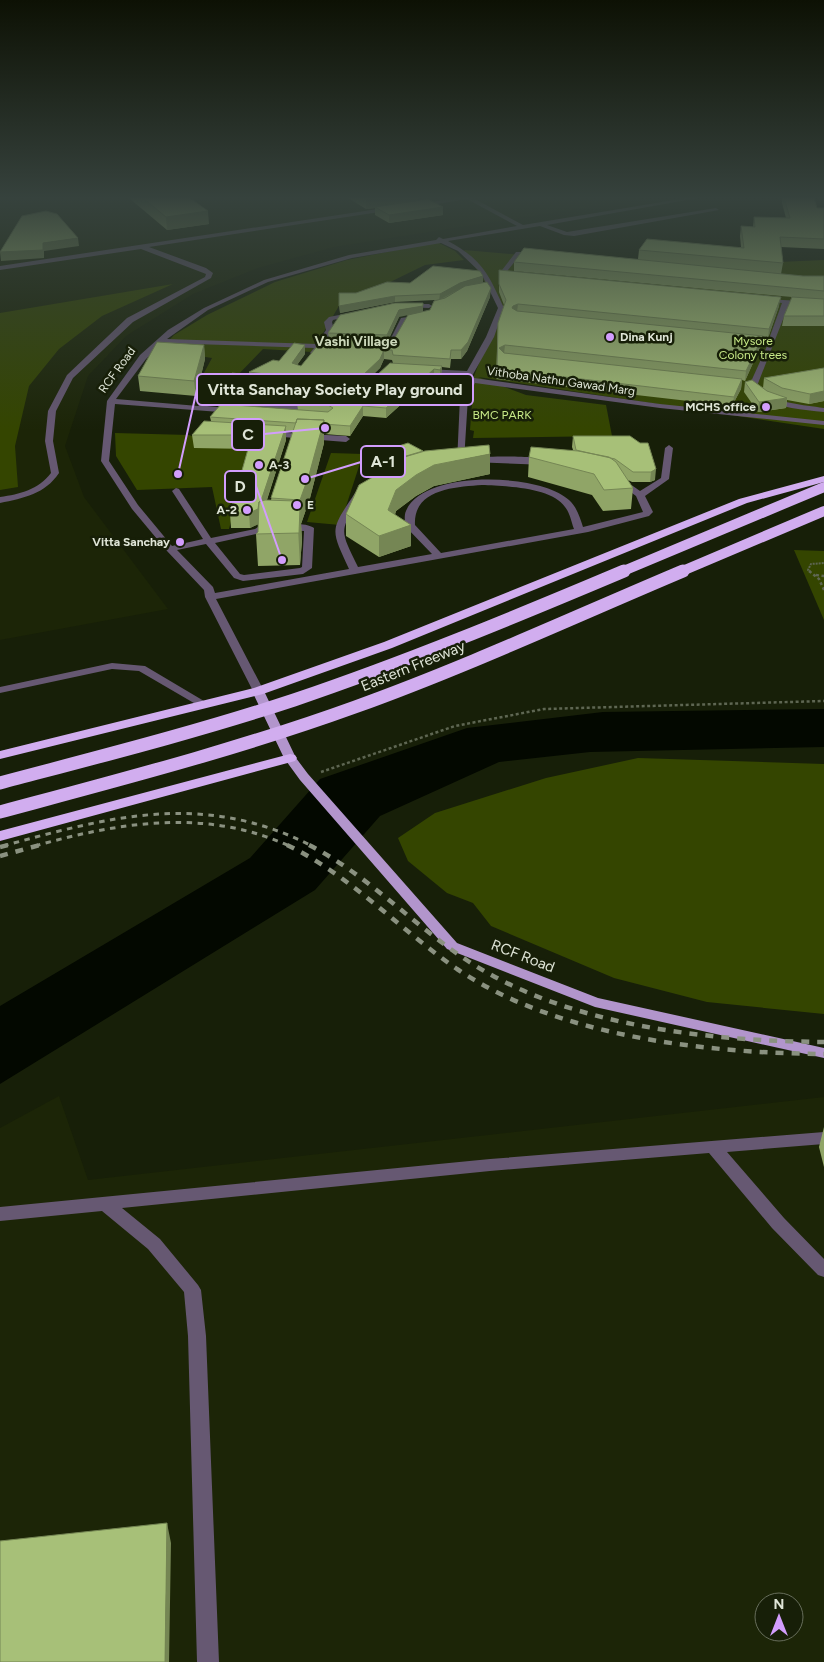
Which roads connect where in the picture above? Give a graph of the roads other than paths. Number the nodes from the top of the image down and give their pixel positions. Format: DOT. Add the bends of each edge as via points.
graph roads {
  1 [pos="209,276"];
  2 [pos="285,276"];
  3 [pos="485,276"];
  4 [pos="756,300"];
  5 [pos="786,302"];
  6 [pos="824,304"];
  7 [pos="396,306"];
  8 [pos="429,306"];
  9 [pos="437,306"];
  10 [pos="361,313"];
  11 [pos="733,338"];
  12 [pos="161,341"];
  13 [pos="772,342"];
  14 [pos="330,344"];
  15 [pos="319,345"];
  16 [pos="376,346"];
  17 [pos="310,358"];
  18 [pos="413,370"];
  19 [pos="470,377"];
  20 [pos="246,384"];
  21 [pos="744,385"];
  22 [pos="753,386"];
  23 [pos="292,390"];
  24 [pos="209,400"];
  25 [pos="111,401"];
  26 [pos="200,408"];
  27 [pos="824,410"];
  28 [pos="319,418"];
  29 [pos="824,423"];
  30 [pos="263,434"];
  31 [pos="346,439"];
  32 [pos="669,448"];
  33 [pos="404,449"];
  34 [pos="554,463"];
  35 [pos="611,474"];
  36 [pos="824,479"];
  37 [pos="824,487"];
  38 [pos="176,491"];
  39 [pos="640,495"];
  40 [pos="0,500"];
  41 [pos="824,511"];
  42 [pos="270,513"];
  43 [pos="264,527"];
  44 [pos="579,530"];
  45 [pos="209,542"];
  46 [pos="170,549"];
  47 [pos="439,556"];
  48 [pos="355,571"];
  49 [pos="210,597"];
  50 [pos="0,690"];
  51 [pos="258,691"];
  52 [pos="203,704"];
  53 [pos="0,755"];
  54 [pos="290,758"];
  55 [pos="0,783"];
  56 [pos="0,812"];
  57 [pos="0,836"];
  58 [pos="824,1053"];
  59 [pos="824,1138"];
  60 [pos="713,1147"];
  61 [pos="104,1203"];
  62 [pos="0,1214"];
  63 [pos="824,1270"];
  64 [pos="208,1662"];
  1 -- 40 [label="street" via="130,320 70,377 52,411 49,440 56,473 40,490"];
  2 -- 12 [label="street, RCF Road" via="266,281 206,310"];
  3 -- 19 [label="street, Vithoba Nathu Gawad Marg" via="501,308"];
  4 -- 5 [label="street"];
  5 -- 6 [label="street"];
  5 -- 13 [label="street"];
  7 -- 8 [label="street"];
  8 -- 9 [label="street"];
  8 -- 16 [label="street" via="427,319 404,320 390,346"];
  10 -- 15 [label="street" via="331,318 328,322 330,330"];
  11 -- 13 [label="street"];
  12 -- 15 [label="street"];
  12 -- 25 [label="street, RCF Road" via="143,357"];
  13 -- 22 [label="street"];
  14 -- 15 [label="street"];
  15 -- 17 [label="street"];
  18 -- 19 [label="street"];
  19 -- 29 [label="street, Vithoba Nathu Gawad Marg" via="660,406"];
  19 -- 34 [label="street" via="464,397 456,461"];
  20 -- 24 [label="street" via="226,385"];
  21 -- 22 [label="street"];
  22 -- 27 [label="street" via="760,395 779,403"];
  23 -- 24 [label="street" via="325,397 314,409"];
  24 -- 26 [label="street"];
  25 -- 26 [label="street"];
  25 -- 46 [label="street, RCF Road" via="105,461 135,507"];
  26 -- 28 [label="street"];
  30 -- 31 [label="street" via="283,431 292,440"];
  32 -- 39 [label="street" via="666,479"];
  33 -- 48 [label="street" via="365,462 382,481 355,497 340,523 339,538"];
  35 -- 39 [label="street"];
  36 -- 51 [label="highway" via="743,501 388,645"];
  37 -- 55 [label="highway, Eastern Freeway, bridge" via="407,659 332,686 205,728"];
  38 -- 45 [label="street"];
  39 -- 44 [label="street" via="648,512 646,514"];
  41 -- 56 [label="highway, Eastern Freeway, bridge" via="433,677 356,706 224,751"];
  42 -- 43 [label="street"];
  43 -- 45 [label="street" via="250,534"];
  43 -- 45 [label="street" via="309,528 307,568 248,578 237,576"];
  44 -- 47 [label="street"];
  44 -- 47 [label="street" via="567,501 555,493 498,482 456,486 435,491 418,500 410,511 410,526"];
  45 -- 46 [label="street"];
  46 -- 49 [label="street, RCF Road" via="208,587"];
  47 -- 48 [label="street"];
  48 -- 49 [label="street"];
  49 -- 51 [label="street, RCF Road"];
  50 -- 52 [label="street" via="112,666 128,666 142,668"];
  51 -- 52 [label="highway"];
  51 -- 54 [label="main road, RCF Road"];
  52 -- 53 [label="highway"];
  54 -- 57 [label="highway"];
  54 -- 58 [label="main road, RCF Road" via="452,946 595,1002"];
  59 -- 60 [label="street"];
  60 -- 61 [label="street"];
  60 -- 63 [label="street" via="778,1224"];
  61 -- 62 [label="street"];
  61 -- 64 [label="street" via="154,1244 192,1290 197,1336"];
}
